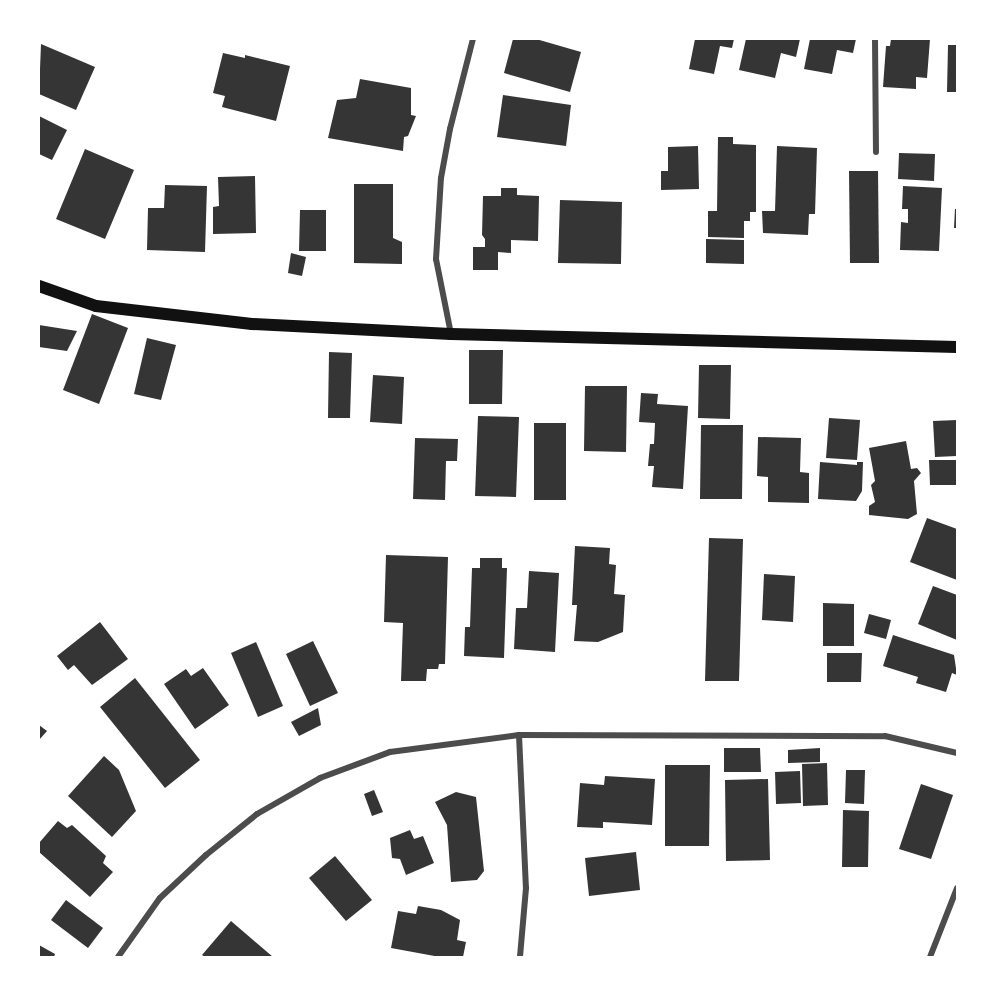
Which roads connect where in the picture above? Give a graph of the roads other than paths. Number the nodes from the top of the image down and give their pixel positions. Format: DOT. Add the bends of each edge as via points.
graph roads {
  1 [pos="473,39"];
  2 [pos="875,39"];
  3 [pos="876,152"];
  4 [pos="39,286"];
  5 [pos="451,334"];
  6 [pos="957,347"];
  7 [pos="519,735"];
  8 [pos="957,753"];
  9 [pos="957,888"];
  10 [pos="118,957"];
  11 [pos="520,957"];
  12 [pos="930,957"];
  1 -- 5 [label="street" via="441,178 436,259"];
  2 -- 3 [label="street"];
  4 -- 5 [label="main road" via="96,306 181,318"];
  5 -- 6 [label="main road"];
  7 -- 8 [label="street" via="885,736"];
  7 -- 10 [label="street" via="390,752 320,778 257,814 206,855 160,898"];
  7 -- 11 [label="street" via="526,888"];
  9 -- 12 [label="street"];
}
